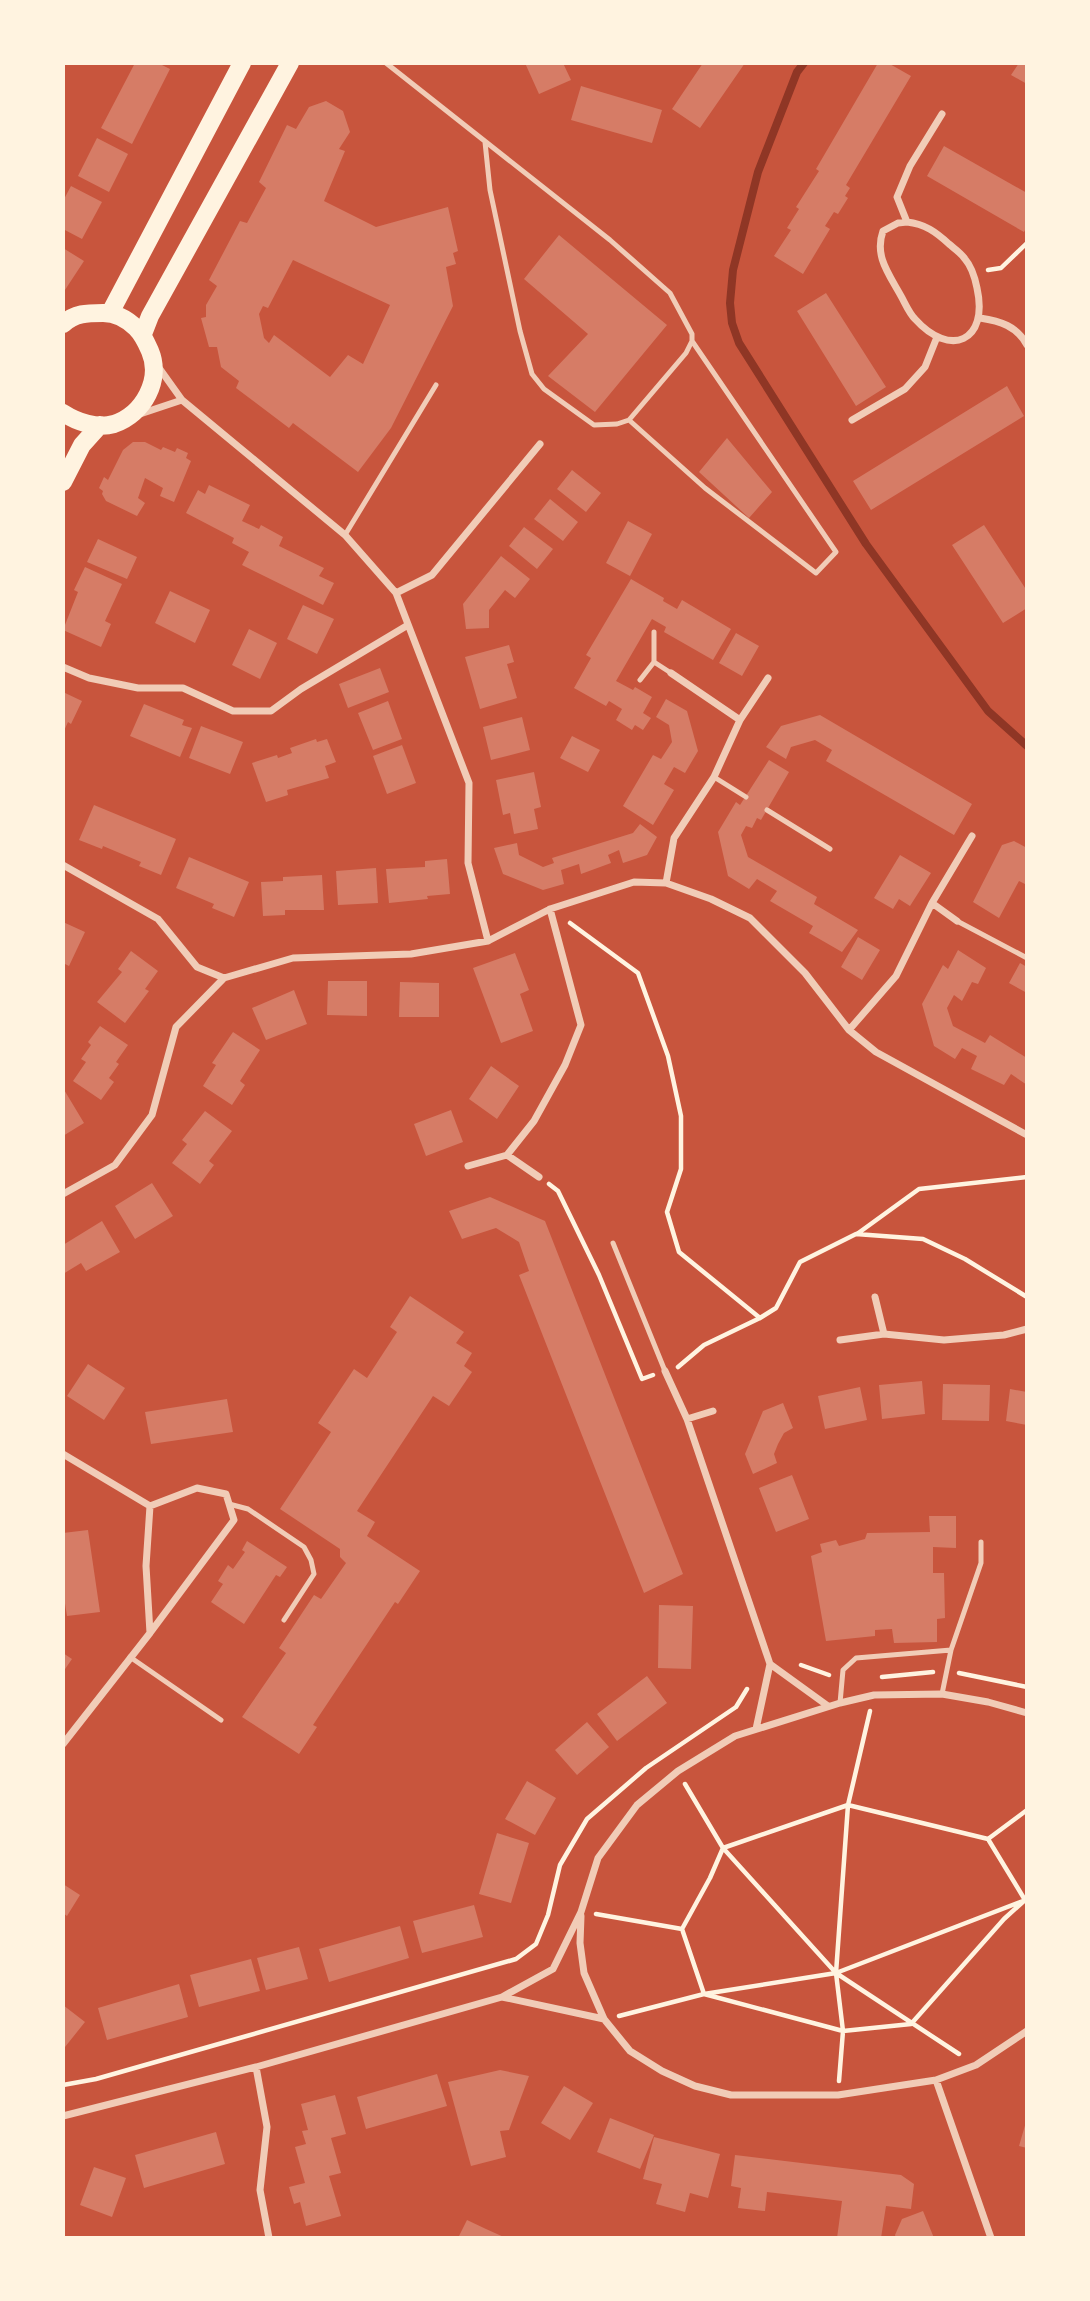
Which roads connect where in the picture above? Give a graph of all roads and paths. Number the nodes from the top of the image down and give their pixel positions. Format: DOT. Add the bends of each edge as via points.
graph roads {
  1 [pos="242,63"];
  2 [pos="290,63"];
  3 [pos="386,63"];
  4 [pos="942,114"];
  5 [pos="485,142"];
  6 [pos="907,222"];
  7 [pos="1027,243"];
  8 [pos="973,273"];
  9 [pos="110,313"];
  10 [pos="980,318"];
  11 [pos="65,320"];
  12 [pos="143,334"];
  13 [pos="937,337"];
  14 [pos="692,341"];
  15 [pos="1027,345"];
  16 [pos="154,360"];
  17 [pos="436,385"];
  18 [pos="182,400"];
  19 [pos="63,413"];
  20 [pos="125,418"];
  21 [pos="629,420"];
  22 [pos="852,420"];
  23 [pos="100,425"];
  24 [pos="540,444"];
  25 [pos="63,482"];
  26 [pos="345,536"];
  27 [pos="396,593"];
  28 [pos="408,625"];
  29 [pos="654,632"];
  30 [pos="654,662"];
  31 [pos="63,667"];
  32 [pos="671,673"];
  33 [pos="768,678"];
  34 [pos="640,680"];
  35 [pos="740,720"];
  36 [pos="714,777"];
  37 [pos="746,797"];
  38 [pos="767,810"];
  39 [pos="972,836"];
  40 [pos="830,849"];
  41 [pos="63,865"];
  42 [pos="666,883"];
  43 [pos="932,903"];
  44 [pos="550,909"];
  45 [pos="957,921"];
  46 [pos="488,941"];
  47 [pos="1027,958"];
  48 [pos="224,978"];
  49 [pos="849,1030"];
  50 [pos="1027,1135"];
  51 [pos="507,1156"];
  52 [pos="468,1166"];
  53 [pos="539,1177"];
  54 [pos="1027,1177"];
  55 [pos="63,1194"];
  56 [pos="856,1234"];
  57 [pos="613,1243"];
  58 [pos="875,1297"];
  59 [pos="1027,1297"];
  60 [pos="760,1318"];
  61 [pos="1027,1329"];
  62 [pos="884,1334"];
  63 [pos="840,1340"];
  64 [pos="665,1371"];
  65 [pos="713,1412"];
  66 [pos="687,1419"];
  67 [pos="63,1454"];
  68 [pos="229,1504"];
  69 [pos="150,1506"];
  70 [pos="981,1542"];
  71 [pos="284,1620"];
  72 [pos="150,1633"];
  73 [pos="951,1650"];
  74 [pos="131,1657"];
  75 [pos="770,1664"];
  76 [pos="946,1671"];
  77 [pos="783,1673"];
  78 [pos="881,1677"];
  79 [pos="842,1680"];
  80 [pos="766,1681"];
  81 [pos="1027,1687"];
  82 [pos="942,1694"];
  83 [pos="874,1695"];
  84 [pos="840,1703"];
  85 [pos="828,1706"];
  86 [pos="1027,1713"];
  87 [pos="221,1720"];
  88 [pos="756,1729"];
  89 [pos="63,1744"];
  90 [pos="678,1771"];
  91 [pos="848,1805"];
  92 [pos="1027,1810"];
  93 [pos="988,1839"];
  94 [pos="723,1848"];
  95 [pos="1026,1900"];
  96 [pos="581,1912"];
  97 [pos="682,1929"];
  98 [pos="836,1973"];
  99 [pos="704,1994"];
  100 [pos="502,1997"];
  101 [pos="604,2019"];
  102 [pos="911,2024"];
  103 [pos="843,2031"];
  104 [pos="1027,2031"];
  105 [pos="976,2065"];
  106 [pos="256,2067"];
  107 [pos="936,2080"];
  108 [pos="63,2085"];
  109 [pos="838,2095"];
  110 [pos="63,2116"];
  111 [pos="269,2238"];
  112 [pos="991,2238"];
  1 -- 9 [label="main road"];
  2 -- 12 [label="main road"];
  3 -- 5 [label="lane"];
  4 -- 6 [label="street" via="897,197"];
  5 -- 14 [label="lane" via="670,293"];
  5 -- 21 [label="lane" via="490,190 532,374 544,389 594,425"];
  6 -- 8 [label="street" via="938,234 965,258"];
  6 -- 13 [label="street" via="883,231 881,261 913,317"];
  7 -- 8 [label="path" via="1001,268"];
  8 -- 10 [label="street"];
  9 -- 11 [label="main road" via="82,313"];
  9 -- 12 [label="main road"];
  10 -- 13 [label="street" via="970,335 958,341"];
  10 -- 15 [label="street" via="1002,321"];
  12 -- 16 [label="main road"];
  13 -- 22 [label="street" via="925,367 905,389"];
  14 -- 21 [label="lane"];
  14 -- 21 [label="lane" via="836,552 816,573 705,488"];
  16 -- 18 [label="street"];
  16 -- 20 [label="main road" via="149,394"];
  17 -- 26 [label="lane"];
  18 -- 20 [label="street"];
  18 -- 26 [label="street"];
  19 -- 23 [label="main road"];
  20 -- 23 [label="main road"];
  23 -- 25 [label="main road" via="82,445"];
  24 -- 27 [label="street" via="432,575"];
  26 -- 27 [label="street"];
  27 -- 28 [label="street"];
  28 -- 31 [label="street" via="271,711 233,711 183,688 138,688 89,678"];
  28 -- 46 [label="street" via="469,783 468,863"];
  29 -- 30 [label="lane"];
  30 -- 32 [label="lane"];
  30 -- 34 [label="lane"];
  32 -- 35 [label="street"];
  33 -- 35 [label="street"];
  35 -- 36 [label="street"];
  36 -- 37 [label="lane"];
  36 -- 42 [label="street" via="674,838"];
  38 -- 40 [label="lane"];
  39 -- 43 [label="street"];
  41 -- 48 [label="street" via="158,919 197,967"];
  42 -- 44 [label="street" via="634,883"];
  42 -- 49 [label="street" via="750,918 805,974"];
  43 -- 45 [label="street"];
  43 -- 49 [label="street" via="896,976"];
  44 -- 46 [label="street"];
  44 -- 51 [label="street" via="581,1025 534,1121"];
  44 -- 60 [label="path" via="638,974 668,1056 681,1116 681,1169 667,1212 679,1251"];
  45 -- 47 [label="lane"];
  46 -- 48 [label="street" via="411,954 293,958"];
  48 -- 55 [label="street" via="176,1027 152,1115 115,1165"];
  49 -- 50 [label="street" via="876,1052"];
  51 -- 52 [label="street"];
  51 -- 53 [label="street"];
  53 -- 64 [label="path" via="558,1191 642,1379"];
  54 -- 56 [label="path" via="919,1189"];
  56 -- 59 [label="path" via="923,1239"];
  56 -- 60 [label="path" via="800,1262 776,1308"];
  57 -- 64 [label="lane"];
  58 -- 62 [label="street"];
  60 -- 64 [label="path" via="704,1345 680,1367"];
  61 -- 62 [label="street" via="944,1340"];
  62 -- 63 [label="street"];
  64 -- 66 [label="street"];
  65 -- 66 [label="street"];
  66 -- 75 [label="street"];
  67 -- 69 [label="street"];
  68 -- 69 [label="street" via="226,1494 197,1488"];
  68 -- 71 [label="lane" via="248,1509 304,1547 311,1560 314,1574"];
  68 -- 72 [label="street" via="234,1520"];
  69 -- 72 [label="street" via="146,1566"];
  70 -- 73 [label="lane" via="981,1563"];
  72 -- 74 [label="street"];
  73 -- 76 [label="lane"];
  73 -- 79 [label="lane" via="856,1658 843,1670"];
  74 -- 87 [label="lane"];
  74 -- 89 [label="street"];
  75 -- 77 [label="street"];
  75 -- 80 [label="street"];
  76 -- 78 [label="path"];
  76 -- 81 [label="path"];
  76 -- 82 [label="lane"];
  77 -- 79 [label="path" via="802,1665"];
  77 -- 85 [label="street"];
  79 -- 84 [label="lane"];
  80 -- 88 [label="street"];
  80 -- 108 [label="path" via="749,1684 736,1707 646,1768 587,1819 560,1865 536,1944 516,1959"];
  82 -- 83 [label="street"];
  82 -- 86 [label="street"];
  83 -- 84 [label="street"];
  83 -- 91 [label="path"];
  84 -- 85 [label="street"];
  85 -- 88 [label="street"];
  88 -- 90 [label="street"];
  90 -- 94 [label="path"];
  90 -- 96 [label="street" via="637,1805 598,1857"];
  91 -- 93 [label="path"];
  91 -- 94 [label="path"];
  91 -- 98 [label="path"];
  92 -- 93 [label="path"];
  93 -- 95 [label="path"];
  94 -- 97 [label="path"];
  94 -- 98 [label="path"];
  95 -- 98 [label="path"];
  95 -- 102 [label="path"];
  96 -- 97 [label="path"];
  96 -- 100 [label="street" via="553,1969"];
  96 -- 101 [label="street" via="584,1973"];
  97 -- 99 [label="path"];
  98 -- 99 [label="path"];
  98 -- 102 [label="path"];
  98 -- 103 [label="path"];
  99 -- 101 [label="path"];
  99 -- 103 [label="path"];
  100 -- 101 [label="street"];
  100 -- 106 [label="street"];
  101 -- 109 [label="street" via="630,2051 695,2087 732,2095"];
  102 -- 103 [label="path"];
  102 -- 105 [label="path"];
  103 -- 109 [label="path"];
  104 -- 105 [label="street"];
  105 -- 107 [label="street"];
  106 -- 110 [label="street"];
  106 -- 111 [label="street" via="267,2127 260,2190"];
  107 -- 109 [label="street"];
  107 -- 112 [label="street"];
}
